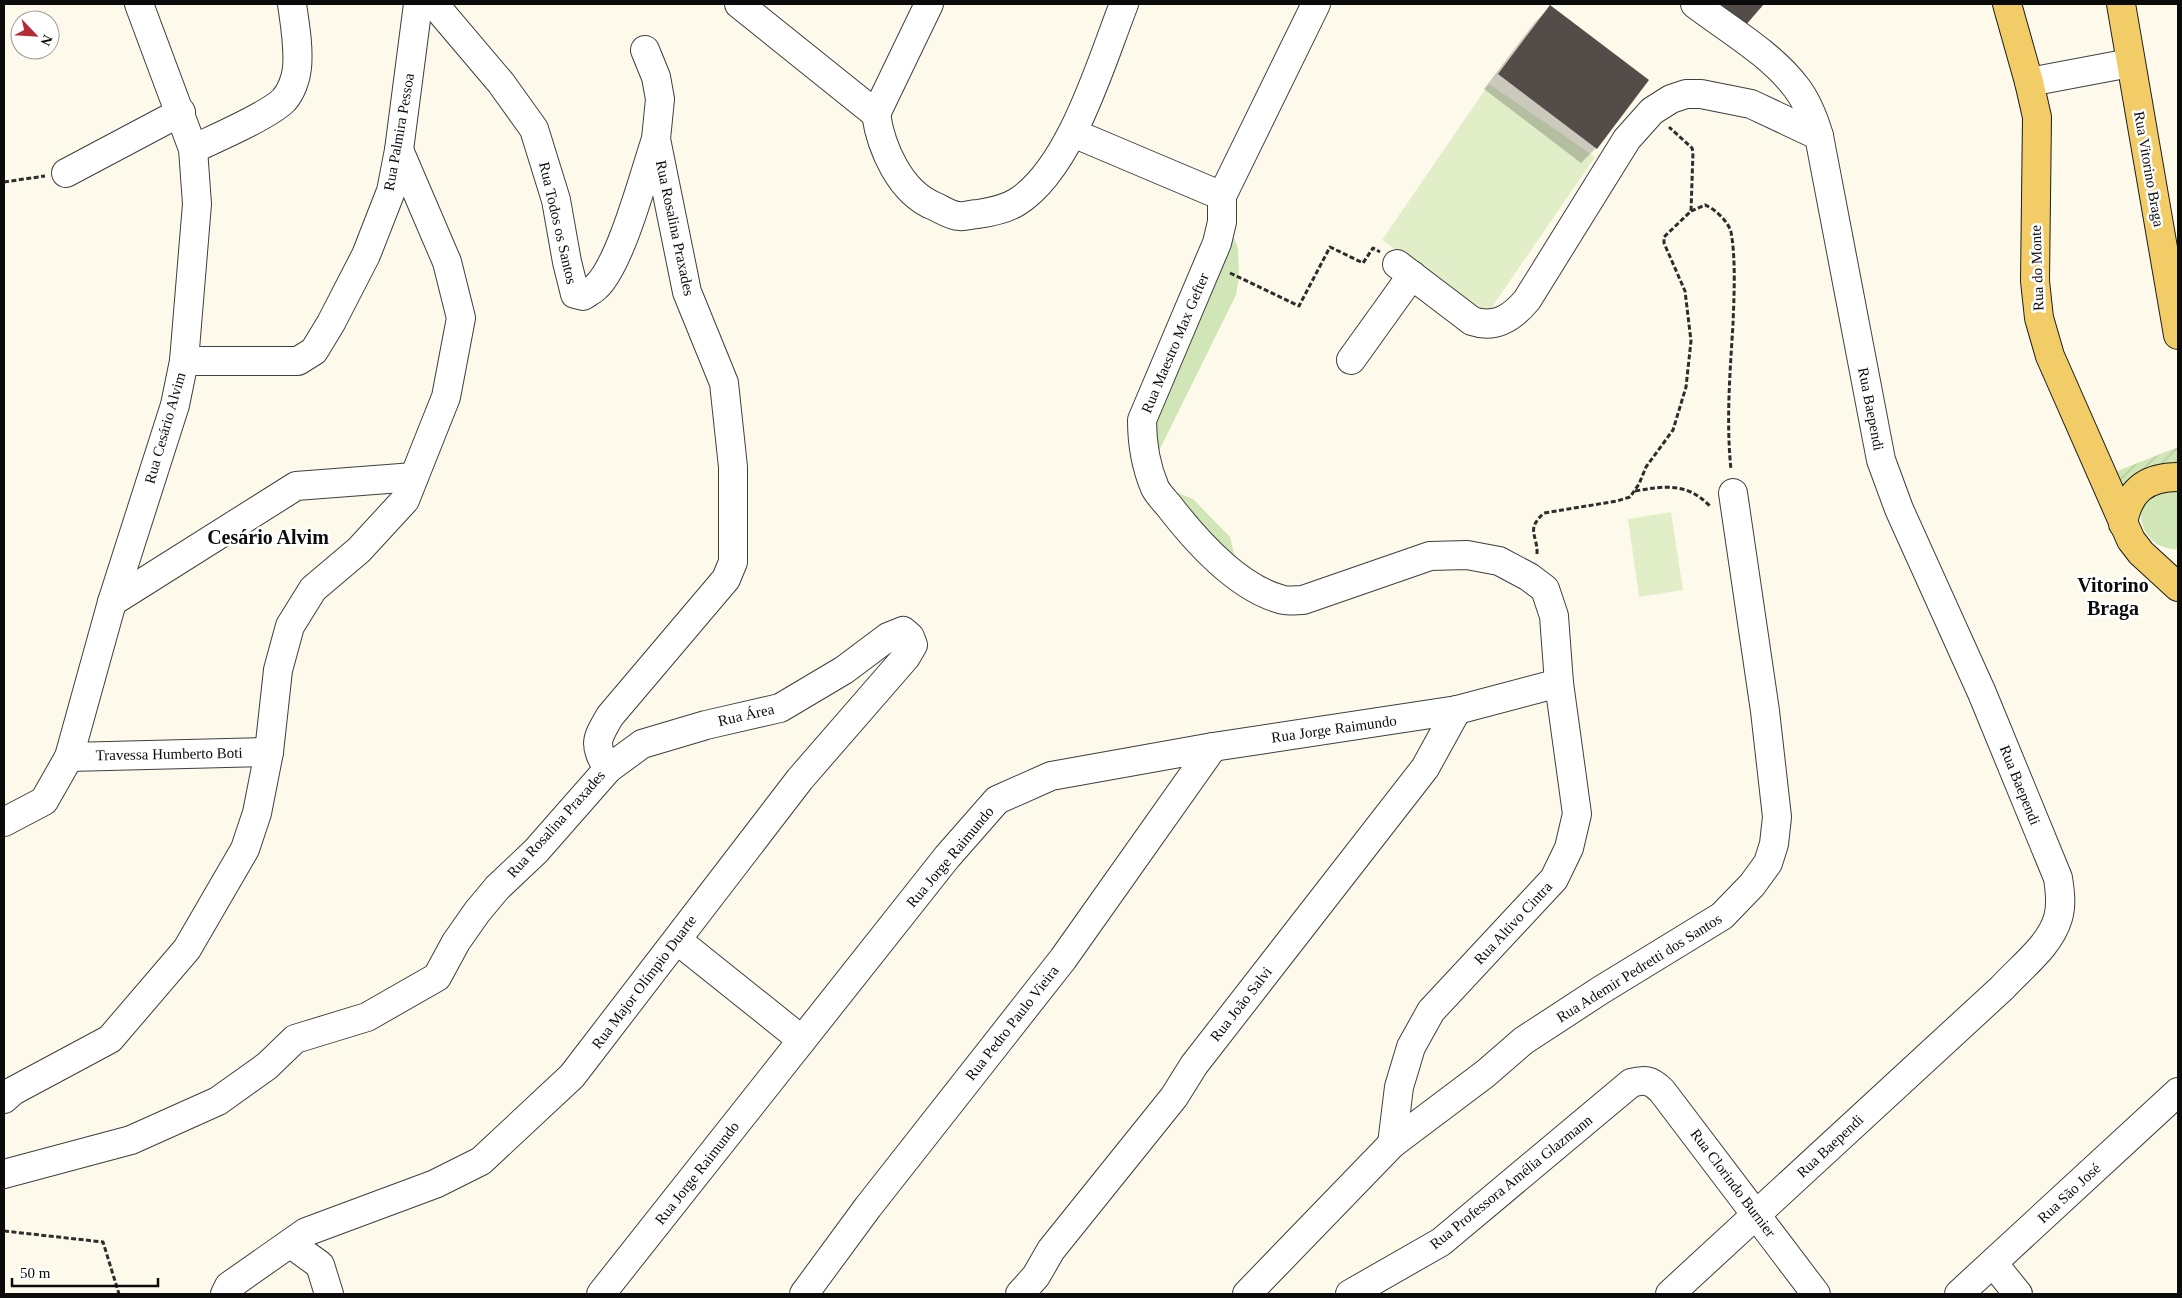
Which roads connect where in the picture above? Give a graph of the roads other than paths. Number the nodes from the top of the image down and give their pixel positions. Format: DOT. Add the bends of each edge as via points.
graph roads {
  1 [pos="139,4"];
  2 [pos="292,4"];
  3 [pos="418,4"];
  4 [pos="434,4"];
  5 [pos="739,4"];
  6 [pos="929,4"];
  7 [pos="1124,4"];
  8 [pos="1316,4"];
  9 [pos="1694,4"];
  10 [pos="2007,4"];
  11 [pos="2121,4"];
  12 [pos="645,50"];
  13 [pos="2130,63"];
  14 [pos="2030,82"];
  15 [pos="181,112"];
  16 [pos="876,114"];
  17 [pos="1073,133"];
  18 [pos="1819,136"];
  19 [pos="656,139"];
  20 [pos="193,149"];
  21 [pos="399,150"];
  22 [pos="66,173"];
  23 [pos="1222,196"];
  24 [pos="2178,335"];
  25 [pos="1351,360"];
  26 [pos="184,361"];
  27 [pos="414,477"];
  28 [pos="2178,477"];
  29 [pos="1725,503"];
  30 [pos="2123,524"];
  31 [pos="2141,553"];
  32 [pos="2178,559"];
  33 [pos="2178,587"];
  34 [pos="112,602"];
  35 [pos="903,631"];
  36 [pos="1559,683"];
  37 [pos="1457,710"];
  38 [pos="1213,747"];
  39 [pos="270,752"];
  40 [pos="68,757"];
  41 [pos="608,769"];
  42 [pos="4,822"];
  43 [pos="677,940"];
  44 [pos="802,1040"];
  45 [pos="1643,1080"];
  46 [pos="2178,1092"];
  47 [pos="4,1099"];
  48 [pos="1392,1144"];
  49 [pos="4,1174"];
  50 [pos="1756,1213"];
  51 [pos="292,1244"];
  52 [pos="1993,1263"];
  53 [pos="225,1294"];
  54 [pos="329,1294"];
  55 [pos="601,1294"];
  56 [pos="804,1294"];
  57 [pos="1020,1294"];
  58 [pos="1247,1294"];
  59 [pos="1350,1294"];
  60 [pos="1670,1294"];
  61 [pos="1816,1294"];
  62 [pos="1959,1294"];
  63 [pos="2018,1294"];
  1 -- 15 [label="street, Rua Cesário Alvim"];
  2 -- 20 [label="street" via="297,70 293,86 284,100"];
  3 -- 21 [label="street, Rua Palmira Pessoa"];
  4 -- 19 [label="street, Rua Todos os Santos" via="501,83 534,129 556,200 575,294 583,296 596,287 611,265"];
  5 -- 16 [label="street"];
  6 -- 16 [label="street"];
  7 -- 17 [label="street"];
  8 -- 23 [label="street, Rua Maestro Max Gefter"];
  9 -- 18 [label="street, Rua Baependi" via="1774,63 1797,87"];
  10 -- 14 [label="main road, Rua do Monte"];
  11 -- 13 [label="main road, Rua Vitorino Braga"];
  12 -- 19 [label="street, Rua Rosalina Praxades" via="656,77 660,99"];
  13 -- 14 [label="street"];
  13 -- 24 [label="main road, Rua Vitorino Braga"];
  14 -- 30 [label="main road, Rua do Monte" via="2036,117 2035,281 2039,318 2050,356"];
  15 -- 20 [label="street, Rua Cesário Alvim"];
  15 -- 22 [label="street"];
  16 -- 17 [label="street" via="878,132 886,150 911,192 929,204 958,216 994,211 1017,202 1047,175"];
  17 -- 23 [label="street"];
  18 -- 25 [label="street" via="1751,104 1701,94 1671,99 1652,111 1627,139 1527,300 1510,318 1491,324 1472,321 1404,269"];
  18 -- 50 [label="street, Rua Baependi" via="1881,460 1899,509 1982,694 2058,878 2061,898 2058,918 2047,940 2002,988"];
  19 -- 41 [label="street, Rua Rosalina Praxades" via="688,292 724,383 733,467 733,562 726,579 610,716 599,735 598,752"];
  20 -- 26 [label="street, Rua Cesário Alvim" via="197,204"];
  21 -- 26 [label="street, Rua Palmira Pessoa" via="391,191 366,255 314,351 298,361"];
  21 -- 27 [label="street" via="447,262 461,318 446,397"];
  23 -- 36 [label="street, Rua Maestro Max Gefter" via="1222,222 1217,243 1142,420 1142,442 1156,488 1183,525 1210,553 1240,578 1265,594 1282,600 1303,600 1430,556 1467,555 1499,561 1545,590 1554,616"];
  26 -- 34 [label="street, Rua Cesário Alvim" via="175,405"];
  27 -- 34 [label="street" via="296,486"];
  27 -- 39 [label="street" via="405,500 359,550 313,589 290,626 278,670"];
  28 -- 30 [label="main road" via="2160,478 2145,484 2126,508"];
  29 -- 48 [label="street, Rua Ademir Pedretti dos Santos" via="1765,711 1777,817 1768,863 1752,886 1722,916 1523,1041"];
  30 -- 31 [label="main road, Rua do Monte"];
  31 -- 32 [label="main road" via="2166,560"];
  31 -- 33 [label="main road, Rua do Monte"];
  34 -- 40 [label="street, Rua Cesário Alvim"];
  35 -- 41 [label="street, Rua Área" via="888,637 844,670 780,708 642,744"];
  35 -- 43 [label="street, Rua Major Olímpio Duarte" via="913,645 906,657 800,779"];
  36 -- 37 [label="street, Rua Jorge Raimundo"];
  36 -- 48 [label="street, Rua Altivo Cintra" via="1578,814 1569,848 1554,879 1431,1011 1411,1047 1399,1087"];
  37 -- 38 [label="street, Rua Jorge Raimundo"];
  37 -- 57 [label="street, Rua João Salvi" via="1425,768"];
  38 -- 44 [label="street, Rua Jorge Raimundo" via="1051,776 998,800 946,857"];
  38 -- 56 [label="street, Rua Pedro Paulo Vieira" via="1063,959 868,1207"];
  39 -- 40 [label="street, Travessa Humberto Boti"];
  39 -- 47 [label="street" via="245,850 186,949 110,1039 13,1091"];
  40 -- 42 [label="street, Rua Cesário Alvim" via="44,801"];
  41 -- 49 [label="street, Rua Rosalina Praxades" via="477,912 437,977 367,1017 295,1039 267,1066 218,1101 131,1140"];
  43 -- 44 [label="street"];
  43 -- 51 [label="street, Rua Major Olímpio Duarte" via="572,1076 481,1161 435,1184 306,1232"];
  44 -- 55 [label="street, Rua Jorge Raimundo"];
  45 -- 50 [label="street, Rua Clorindo Burnier" via="1653,1082 1662,1091"];
  45 -- 59 [label="street, Rua Professora Amélia Glazmann" via="1630,1083 1441,1242"];
  46 -- 52 [label="street, Rua São José"];
  48 -- 58 [label="street, Rua Ademir Pedretti dos Santos"];
  50 -- 60 [label="street, Rua Baependi"];
  50 -- 61 [label="street, Rua Clorindo Burnier"];
  51 -- 53 [label="street, Rua Major Olímpio Duarte" via="229,1286"];
  51 -- 54 [label="street" via="320,1265"];
  52 -- 62 [label="street, Rua São José"];
  52 -- 63 [label="street"];
}
